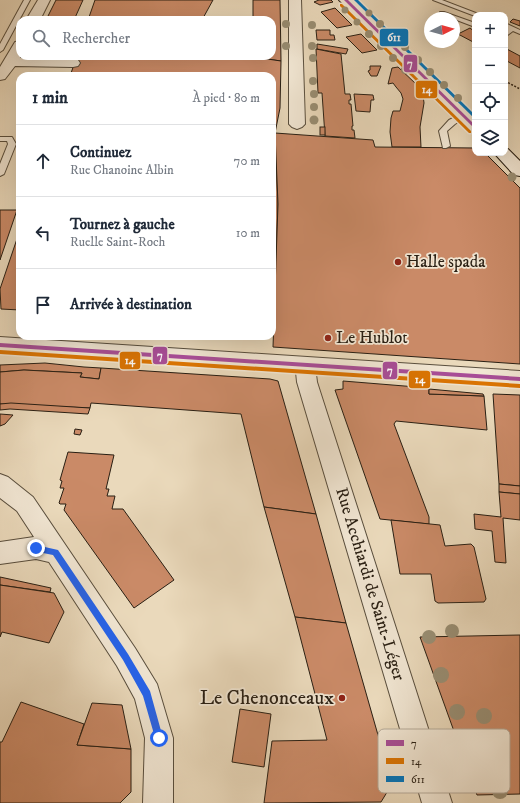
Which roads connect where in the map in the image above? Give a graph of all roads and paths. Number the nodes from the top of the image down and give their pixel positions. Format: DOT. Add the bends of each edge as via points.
graph roads {
  1 [pos="27,0"];
  2 [pos="44,0"];
  3 [pos="295,0"];
  4 [pos="346,0"];
  5 [pos="436,0"];
  6 [pos="472,13"];
  7 [pos="18,16"];
  8 [pos="35,16"];
  9 [pos="16,20"];
  10 [pos="460,20"];
  11 [pos="472,25"];
  12 [pos="520,28"];
  13 [pos="520,32"];
  14 [pos="0,50"];
  15 [pos="16,50"];
  16 [pos="73,64"];
  17 [pos="3,70"];
  18 [pos="508,83"];
  19 [pos="520,89"];
  20 [pos="464,116"];
  21 [pos="297,124"];
  22 [pos="472,124"];
  23 [pos="0,139"];
  24 [pos="446,146"];
  25 [pos="505,156"];
  26 [pos="520,171"];
  27 [pos="0,174"];
  28 [pos="0,345"];
  29 [pos="305,365"];
  30 [pos="520,379"];
  31 [pos="0,484"];
  32 [pos="56,552"];
  33 [pos="0,553"];
  34 [pos="414,729"];
  35 [pos="434,793"];
  36 [pos="158,803"];
  37 [pos="437,803"];
  1 -- 7 [label="lane"];
  2 -- 8 [label="street"];
  3 -- 21 [label="street"];
  4 -- 20 [label="street"];
  5 -- 6 [label="lane"];
  9 -- 14 [label="lane"];
  10 -- 11 [label="lane"];
  12 -- 13 [label="lane" via="505,25"];
  15 -- 17 [label="street"];
  16 -- 17 [label="street"];
  18 -- 19 [label="path"];
  20 -- 22 [label="street"];
  20 -- 24 [label="lane" via="453,120 443,131"];
  23 -- 27 [label="lane" via="9,139 12,144"];
  25 -- 26 [label="street"];
  28 -- 29 [label="street"];
  29 -- 30 [label="street"];
  29 -- 34 [label="street, Rue Acchiardi de Saint-Léger" via="305,374"];
  31 -- 32 [label="street" via="25,504"];
  32 -- 33 [label="street" via="36,548"];
  32 -- 36 [label="street" via="126,657 147,694 159,738"];
  35 -- 37 [label="street, Rue Acchiardi de Saint-Léger"];
}
